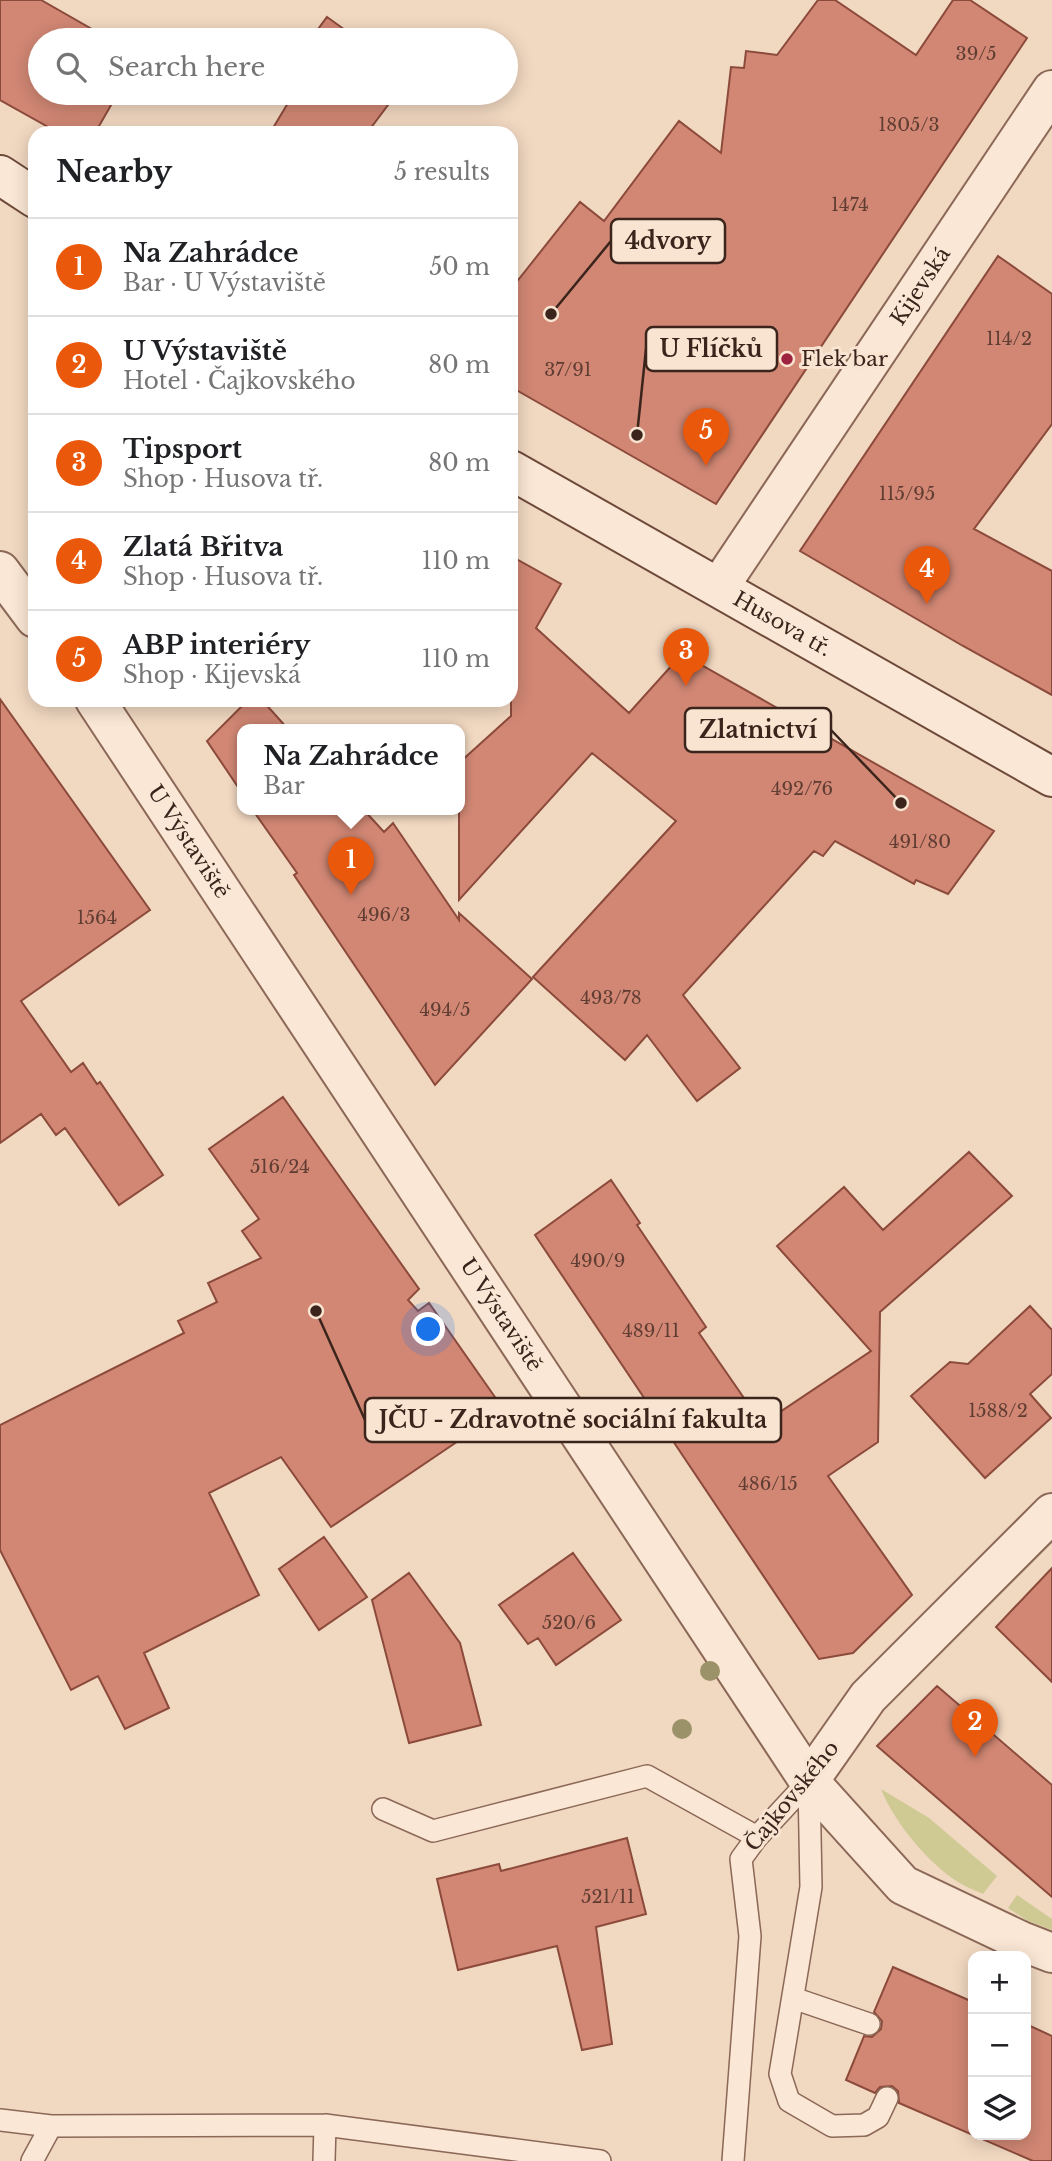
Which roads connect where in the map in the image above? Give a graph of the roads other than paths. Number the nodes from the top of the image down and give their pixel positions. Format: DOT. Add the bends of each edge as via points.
graph roads {
  1 [pos="1052,90"];
  2 [pos="0,175"];
  3 [pos="28,193"];
  4 [pos="518,474"];
  5 [pos="0,571"];
  6 [pos="719,587"];
  7 [pos="28,609"];
  8 [pos="100,707"];
  9 [pos="1052,777"];
  10 [pos="1052,1513"];
  11 [pos="809,1781"];
  12 [pos="383,1809"];
  13 [pos="757,1837"];
  14 [pos="1052,1953"];
  15 [pos="793,1998"];
  16 [pos="869,2024"];
  17 [pos="887,2098"];
  18 [pos="0,2120"];
  19 [pos="325,2125"];
  20 [pos="51,2126"];
  21 [pos="32,2161"];
  22 [pos="324,2161"];
  23 [pos="600,2161"];
  24 [pos="733,2161"];
  1 -- 6 [label="street, Kijevská"];
  2 -- 3 [label="street"];
  4 -- 6 [label="street, Husova tř."];
  5 -- 7 [label="street"];
  6 -- 9 [label="street, Husova tř."];
  8 -- 11 [label="street, U Výstaviště"];
  10 -- 11 [label="street, Čajkovského" via="868,1698"];
  11 -- 13 [label="lane, Čajkovského"];
  11 -- 14 [label="street, U Výstaviště" via="903,1885"];
  11 -- 15 [label="lane" via="811,1887"];
  12 -- 13 [label="lane" via="433,1830 647,1776"];
  13 -- 24 [label="lane, Čajkovského" via="741,1859 750,1936"];
  15 -- 16 [label="lane"];
  15 -- 17 [label="lane" via="780,2074 789,2101 832,2126 864,2125 878,2117"];
  18 -- 20 [label="lane"];
  19 -- 20 [label="lane"];
  19 -- 22 [label="lane"];
  19 -- 23 [label="lane"];
  20 -- 21 [label="lane"];
}
